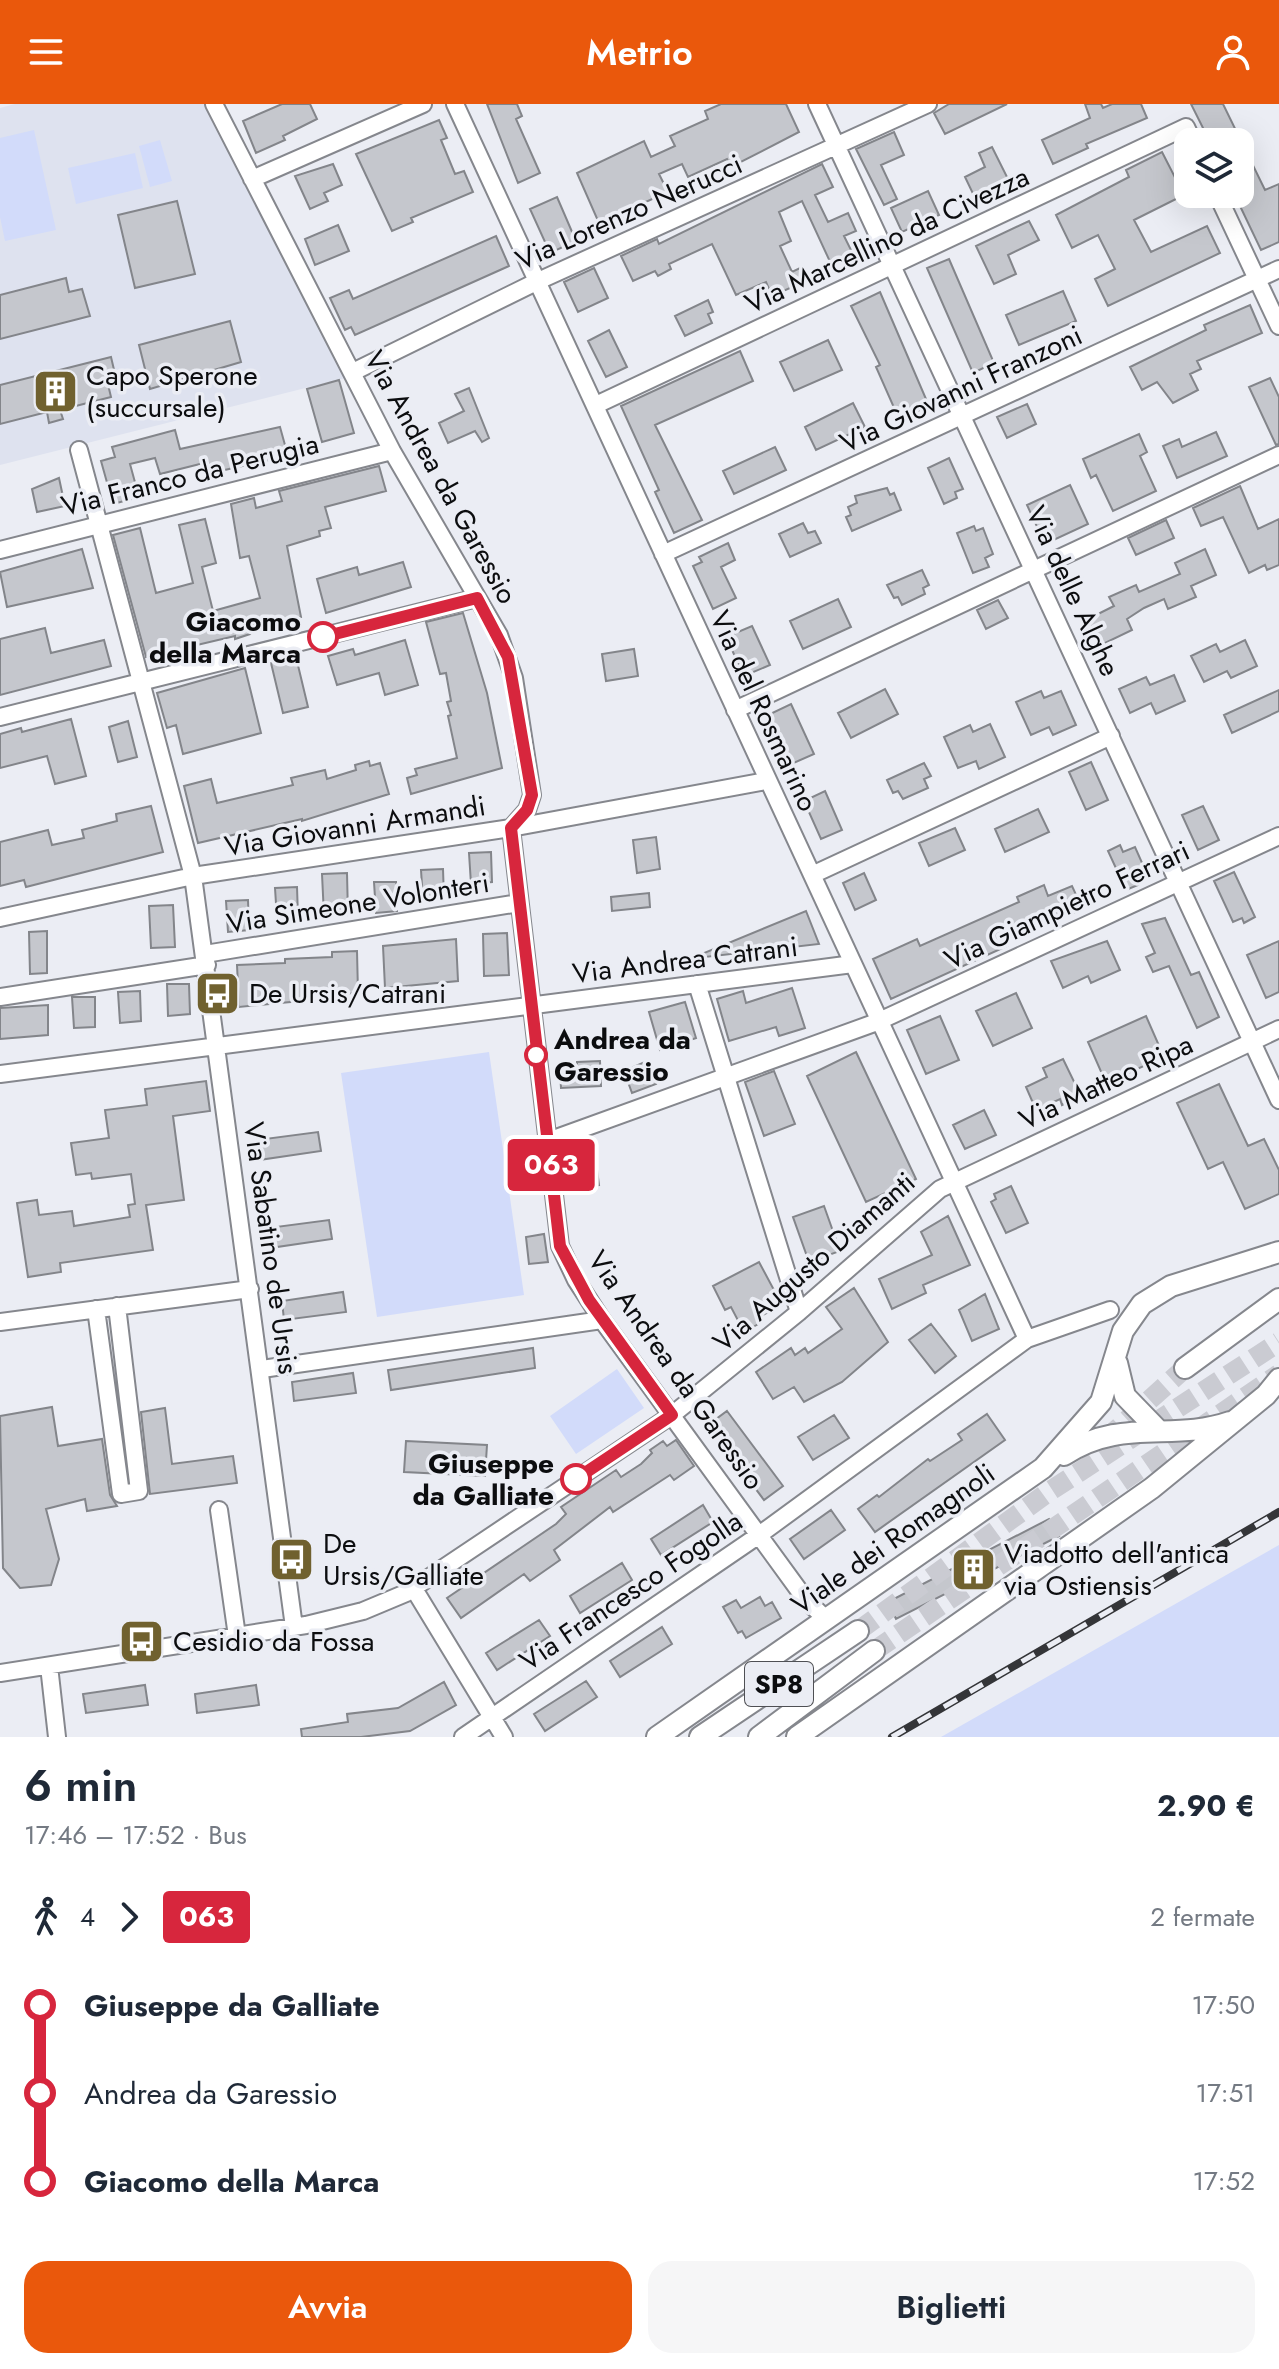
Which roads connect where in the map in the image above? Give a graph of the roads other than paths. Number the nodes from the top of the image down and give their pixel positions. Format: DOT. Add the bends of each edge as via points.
graph roads {
  1 [pos="214,104"];
  2 [pos="423,104"];
  3 [pos="455,104"];
  4 [pos="817,104"];
  5 [pos="928,104"];
  6 [pos="1174,133"];
  7 [pos="837,147"];
  8 [pos="252,179"];
  9 [pos="1224,208"];
  10 [pos="893,267"];
  11 [pos="1279,269"];
  12 [pos="1257,279"];
  13 [pos="536,282"];
  14 [pos="1279,326"];
  15 [pos="353,372"];
  16 [pos="596,405"];
  17 [pos="964,417"];
  18 [pos="79,450"];
  19 [pos="392,451"];
  20 [pos="1279,455"];
  21 [pos="100,526"];
  22 [pos="0,550"];
  23 [pos="663,554"];
  24 [pos="1036,571"];
  25 [pos="477,598"];
  26 [pos="138,683"];
  27 [pos="735,710"];
  28 [pos="0,717"];
  29 [pos="1111,736"];
  30 [pos="766,781"];
  31 [pos="511,828"];
  32 [pos="1279,836"];
  33 [pos="812,875"];
  34 [pos="193,876"];
  35 [pos="1181,882"];
  36 [pos="519,903"];
  37 [pos="0,918"];
  38 [pos="206,959"];
  39 [pos="853,964"];
  40 [pos="697,984"];
  41 [pos="0,997"];
  42 [pos="530,1006"];
  43 [pos="877,1022"];
  44 [pos="1279,1029"];
  45 [pos="1252,1042"];
  46 [pos="218,1047"];
  47 [pos="0,1074"];
  48 [pos="726,1077"];
  49 [pos="1279,1100"];
  50 [pos="548,1141"];
  51 [pos="955,1182"];
  52 [pos="1279,1252"];
  53 [pos="250,1289"];
  54 [pos="1279,1299"];
  55 [pos="117,1306"];
  56 [pos="96,1309"];
  57 [pos="1110,1310"];
  58 [pos="799,1312"];
  59 [pos="602,1320"];
  60 [pos="0,1322"];
  61 [pos="1027,1339"];
  62 [pos="1118,1349"];
  63 [pos="1185,1368"];
  64 [pos="262,1369"];
  65 [pos="1275,1389"];
  66 [pos="672,1415"];
  67 [pos="1235,1421"];
  68 [pos="1157,1429"];
  69 [pos="1043,1468"];
  70 [pos="219,1510"];
  71 [pos="759,1535"];
  72 [pos="414,1589"];
  73 [pos="827,1620"];
  74 [pos="294,1627"];
  75 [pos="858,1631"];
  76 [pos="237,1636"];
  77 [pos="874,1651"];
  78 [pos="49,1666"];
  79 [pos="0,1673"];
  80 [pos="786,1715"];
  81 [pos="492,1718"];
  82 [pos="57,1737"];
  83 [pos="463,1737"];
  84 [pos="504,1737"];
  85 [pos="657,1737"];
  86 [pos="700,1737"];
  87 [pos="749,1737"];
  88 [pos="759,1737"];
  89 [pos="797,1737"];
  1 -- 8 [label="street, Via Andrea da Garessio"];
  2 -- 8 [label="street"];
  3 -- 13 [label="street, Via del Rosmarino"];
  4 -- 7 [label="street, Via delle Alghe"];
  5 -- 7 [label="street, Via Lorenzo Nerucci"];
  6 -- 10 [label="street, Via Marcellino da Civezza"];
  7 -- 10 [label="street, Via delle Alghe"];
  7 -- 13 [label="street, Via Lorenzo Nerucci"];
  8 -- 15 [label="street, Via Andrea da Garessio"];
  9 -- 12 [label="street"];
  10 -- 16 [label="street, Via Marcellino da Civezza"];
  10 -- 17 [label="street, Via delle Alghe"];
  11 -- 12 [label="street, Via Giovanni Franzoni"];
  12 -- 14 [label="street"];
  12 -- 17 [label="street, Via Giovanni Franzoni"];
  13 -- 15 [label="street, Via Lorenzo Nerucci"];
  13 -- 16 [label="street, Via del Rosmarino"];
  15 -- 19 [label="street, Via Andrea da Garessio"];
  16 -- 23 [label="street, Via del Rosmarino"];
  17 -- 23 [label="street, Via Giovanni Franzoni"];
  17 -- 24 [label="street, Via delle Alghe"];
  18 -- 21 [label="street, Via Sabatino de Ursis"];
  19 -- 21 [label="street, Via Franco da Perugia"];
  19 -- 25 [label="street, Via Andrea da Garessio"];
  20 -- 24 [label="street"];
  21 -- 22 [label="street, Via Franco da Perugia"];
  21 -- 26 [label="street, Via Sabatino de Ursis"];
  23 -- 27 [label="street, Via del Rosmarino"];
  24 -- 27 [label="street"];
  24 -- 29 [label="street, Via delle Alghe"];
  25 -- 26 [label="street"];
  25 -- 31 [label="street, Via Andrea da Garessio" via="508,657 532,795"];
  26 -- 28 [label="street"];
  26 -- 34 [label="street, Via Sabatino de Ursis"];
  27 -- 30 [label="street, Via del Rosmarino"];
  29 -- 33 [label="street"];
  29 -- 35 [label="street, Via delle Alghe"];
  30 -- 31 [label="street, Via Giovanni Armandi"];
  30 -- 33 [label="street, Via del Rosmarino"];
  31 -- 34 [label="street, Via Giovanni Armandi"];
  31 -- 36 [label="street, Via Andrea da Garessio"];
  32 -- 35 [label="street, Via Giampietro Ferrari"];
  33 -- 39 [label="street, Via del Rosmarino"];
  34 -- 37 [label="street, Via Giovanni Armandi"];
  34 -- 38 [label="street, Via Sabatino de Ursis"];
  35 -- 43 [label="street, Via Giampietro Ferrari"];
  35 -- 45 [label="street, Via delle Alghe"];
  36 -- 38 [label="street, Via Simeone Volonteri"];
  36 -- 42 [label="street, Via Andrea da Garessio"];
  38 -- 41 [label="street, Via Simeone Volonteri"];
  38 -- 46 [label="street, Via Sabatino de Ursis"];
  39 -- 40 [label="street, Via Andrea Catrani"];
  39 -- 43 [label="street, Via del Rosmarino"];
  40 -- 42 [label="street, Via Andrea Catrani"];
  40 -- 48 [label="street"];
  42 -- 46 [label="street, Via Andrea Catrani"];
  42 -- 50 [label="street, Via Andrea da Garessio"];
  43 -- 48 [label="street, Via Giampietro Ferrari"];
  43 -- 51 [label="street, Via del Rosmarino"];
  44 -- 45 [label="street, Via Matteo Ripa"];
  45 -- 49 [label="street, Via delle Alghe"];
  45 -- 51 [label="street, Via Matteo Ripa"];
  46 -- 47 [label="street, Via Andrea Catrani"];
  46 -- 53 [label="street, Via Sabatino de Ursis"];
  48 -- 50 [label="street, Via Giampietro Ferrari"];
  48 -- 58 [label="street"];
  50 -- 59 [label="street, Via Andrea da Garessio" via="560,1246"];
  51 -- 58 [label="street, Via Augusto Diamanti" via="940,1189"];
  51 -- 61 [label="street, Via del Rosmarino"];
  52 -- 62 [label="main road, Viale dei Romagnoli" via="1160,1291 1133,1313"];
  53 -- 55 [label="street"];
  53 -- 64 [label="street, Via Sabatino de Ursis"];
  54 -- 63 [label="main road"];
  55 -- 56 [label="street"];
  55 -- 56 [label="street" via="139,1491 121,1494"];
  56 -- 60 [label="street"];
  57 -- 61 [label="street, Via Francesco Fogolla"];
  58 -- 66 [label="street, Via Augusto Diamanti"];
  59 -- 64 [label="street"];
  59 -- 66 [label="street, Via Andrea da Garessio"];
  61 -- 71 [label="street, Via Francesco Fogolla"];
  62 -- 68 [label="main road, Viale dei Romagnoli" via="1125,1396"];
  62 -- 69 [label="main road, Viale dei Romagnoli" via="1101,1402"];
  64 -- 74 [label="street, Via Sabatino de Ursis"];
  65 -- 67 [label="main road"];
  66 -- 71 [label="street, Via Andrea da Garessio"];
  66 -- 72 [label="street, Via Augusto Diamanti"];
  67 -- 68 [label="main road" via="1209,1428"];
  67 -- 89 [label="main road" via="1030,1577"];
  68 -- 69 [label="main road" via="1097,1438"];
  69 -- 73 [label="main road, Viale dei Romagnoli"];
  70 -- 76 [label="street"];
  71 -- 73 [label="street, Via Andrea da Garessio"];
  71 -- 81 [label="street, Via Francesco Fogolla"];
  72 -- 74 [label="street, Via Augusto Diamanti" via="363,1611"];
  72 -- 81 [label="street"];
  73 -- 85 [label="main road, Viale dei Romagnoli"];
  74 -- 76 [label="street, Via Augusto Diamanti"];
  75 -- 86 [label="main road, SP8"];
  76 -- 78 [label="street, Via Augusto Diamanti"];
  77 -- 80 [label="main road"];
  78 -- 79 [label="street, Via Augusto Diamanti"];
  78 -- 82 [label="street"];
  80 -- 87 [label="main road"];
  80 -- 88 [label="main road"];
  81 -- 83 [label="street, Via Francesco Fogolla"];
  81 -- 84 [label="street"];
}
